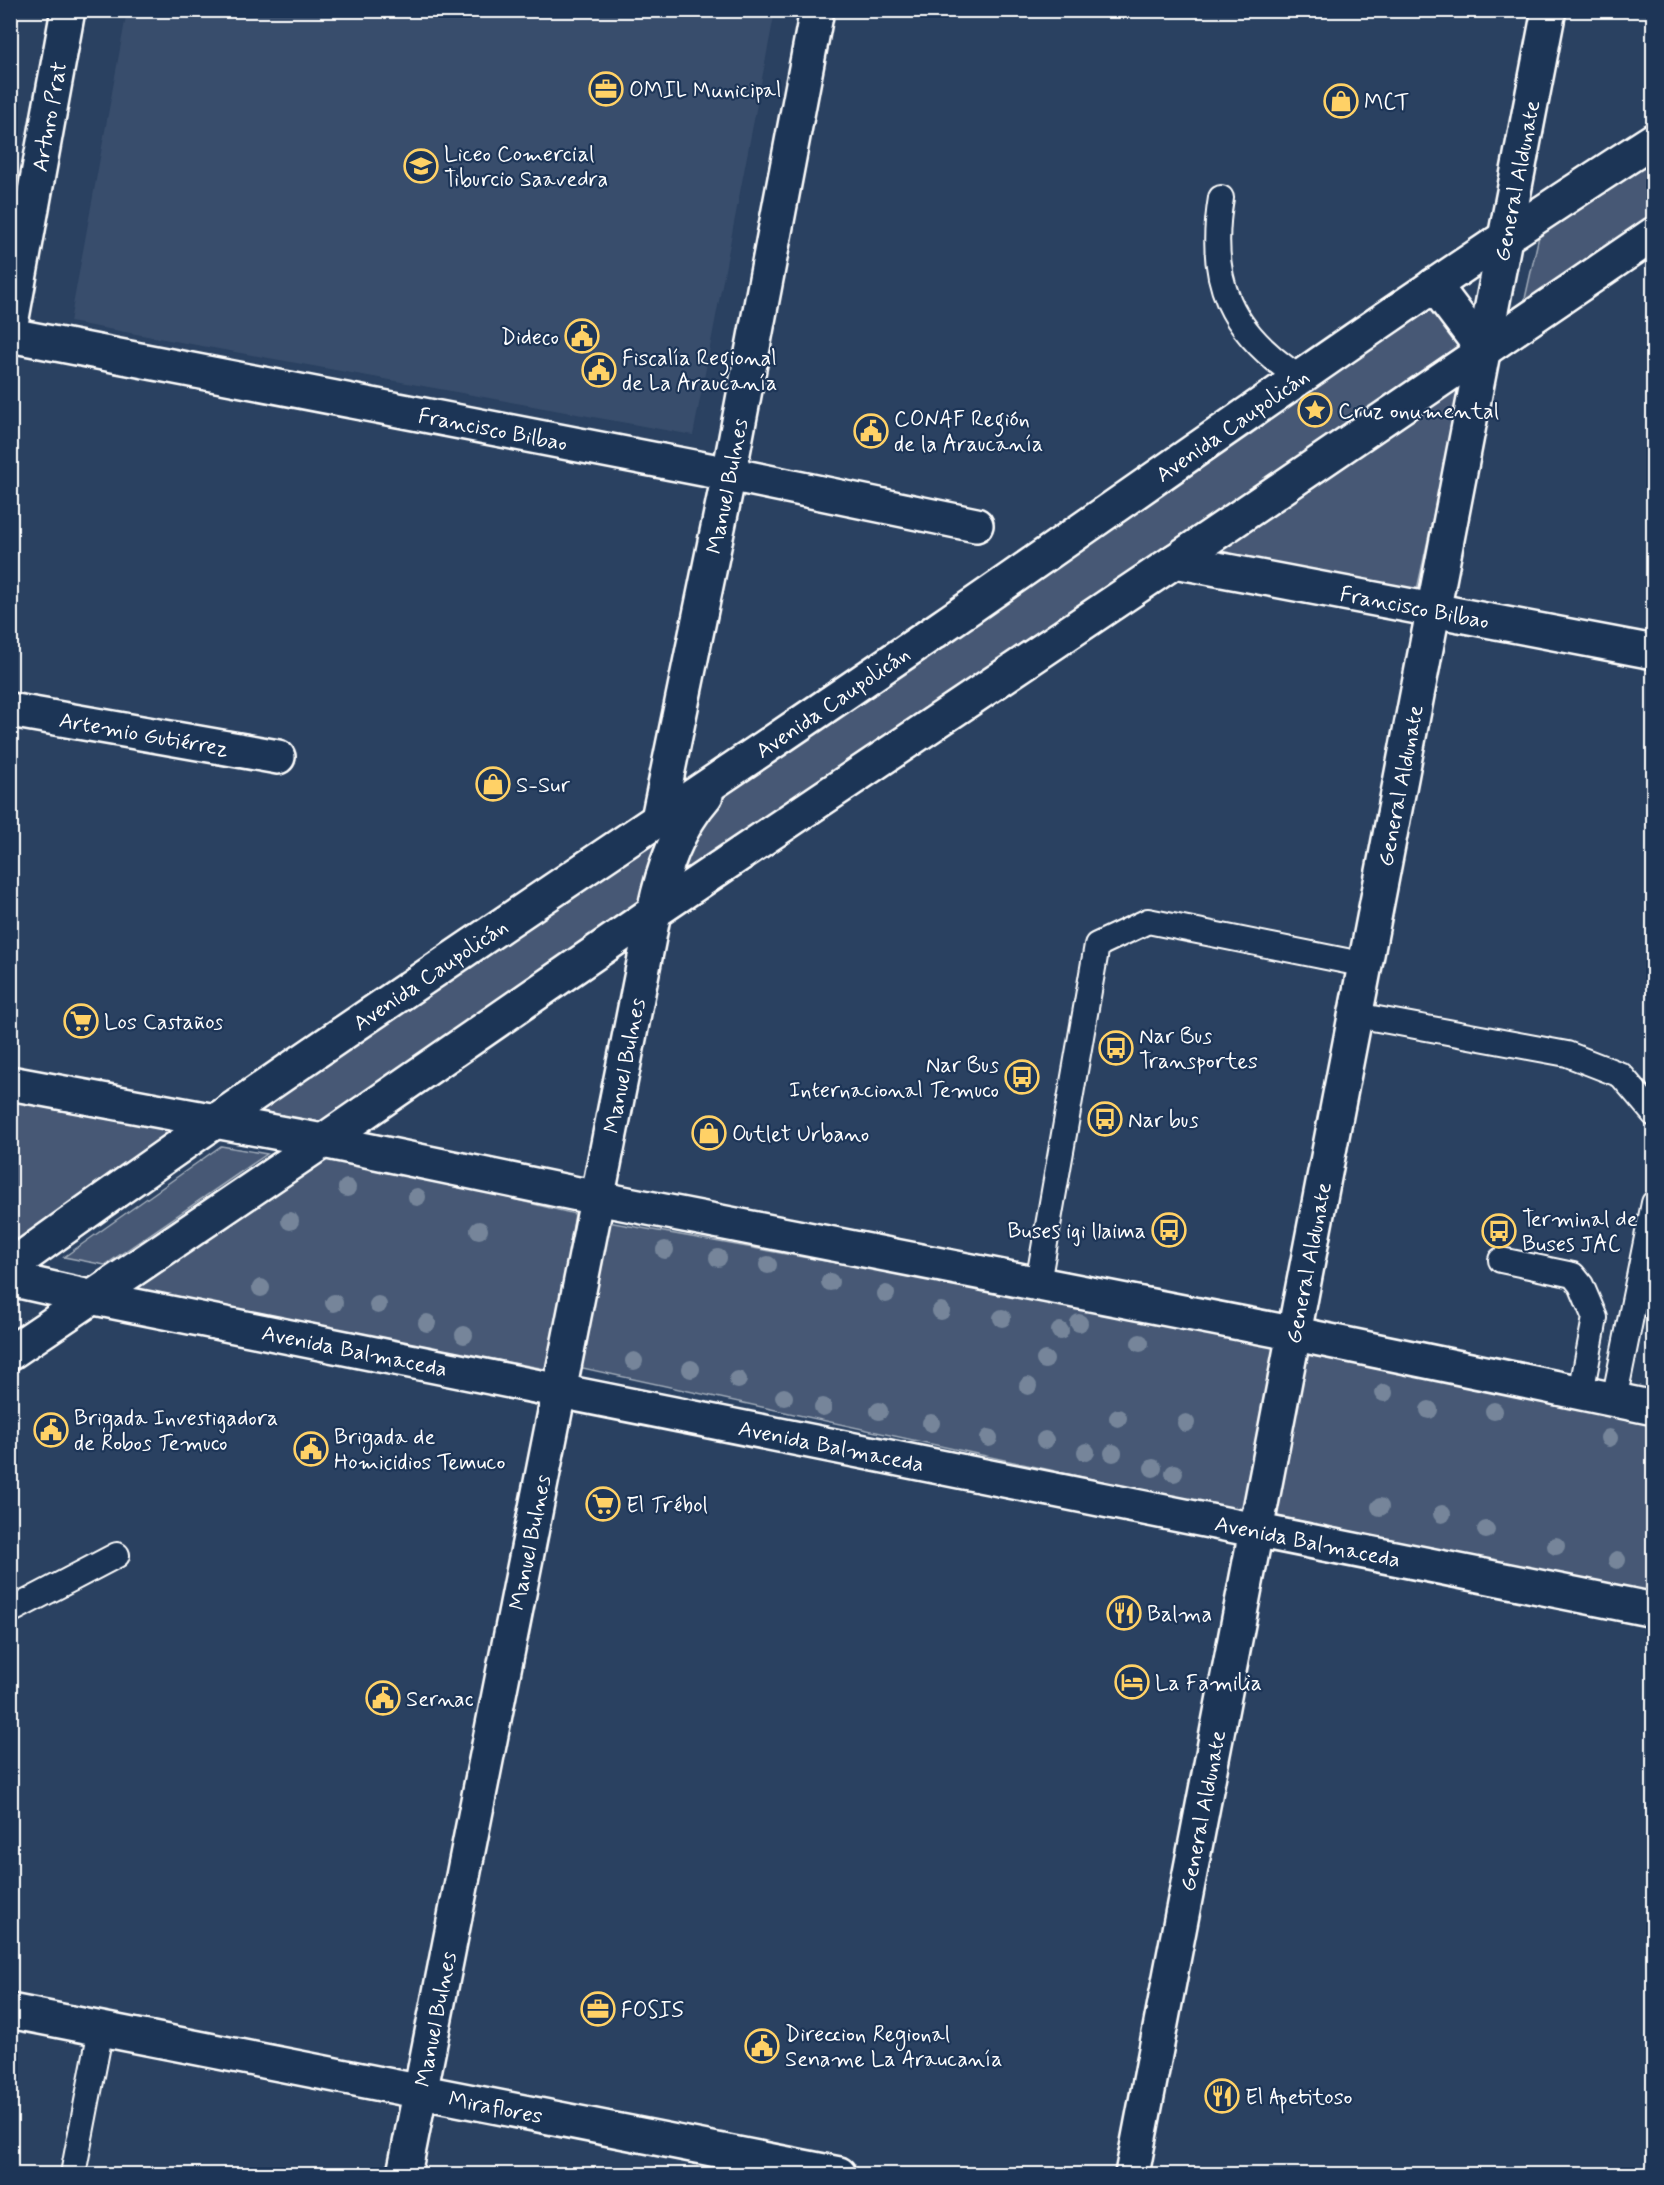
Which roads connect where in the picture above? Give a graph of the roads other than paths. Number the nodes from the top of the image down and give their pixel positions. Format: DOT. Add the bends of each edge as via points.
graph roads {
  1 [pos="68,10"];
  2 [pos="817,10"];
  3 [pos="1549,10"];
  4 [pos="1653,140"];
  5 [pos="1221,198"];
  6 [pos="1507,234"];
  7 [pos="1653,234"];
  8 [pos="1434,285"];
  9 [pos="10,329"];
  10 [pos="10,335"];
  11 [pos="1484,351"];
  12 [pos="1300,378"];
  13 [pos="729,474"];
  14 [pos="976,525"];
  15 [pos="1175,561"];
  16 [pos="1433,612"];
  17 [pos="1653,652"];
  18 [pos="10,710"];
  19 [pos="278,757"];
  20 [pos="723,776"];
  21 [pos="658,819"];
  22 [pos="654,912"];
  23 [pos="1366,965"];
  24 [pos="1356,1015"];
  25 [pos="10,1083"];
  26 [pos="1653,1114"];
  27 [pos="215,1120"];
  28 [pos="323,1141"];
  29 [pos="597,1198"];
  30 [pos="1653,1203"];
  31 [pos="1501,1260"];
  32 [pos="10,1267"];
  33 [pos="10,1279"];
  34 [pos="1038,1283"];
  35 [pos="90,1297"];
  36 [pos="1296,1334"];
  37 [pos="10,1353"];
  38 [pos="559,1391"];
  39 [pos="1581,1394"];
  40 [pos="1614,1400"];
  41 [pos="1653,1408"];
  42 [pos="1257,1530"];
  43 [pos="117,1555"];
  44 [pos="1653,1610"];
  45 [pos="10,1611"];
  46 [pos="10,2011"];
  47 [pos="100,2029"];
  48 [pos="421,2092"];
  49 [pos="73,2175"];
  50 [pos="405,2175"];
  51 [pos="839,2175"];
  52 [pos="1132,2175"];
  1 -- 9 [label="main road, Arturo Prat"];
  2 -- 13 [label="main road, Manuel Bulnes"];
  3 -- 6 [label="main road, General Aldunate"];
  4 -- 6 [label="main road, Avenida Caupolicán"];
  5 -- 12 [label="lane" via="1216,257 1227,296 1252,340"];
  6 -- 8 [label="main road, Avenida Caupolicán"];
  6 -- 11 [label="main road, General Aldunate"];
  7 -- 11 [label="main road"];
  8 -- 11 [label="main road"];
  8 -- 12 [label="main road, Avenida Caupolicán"];
  10 -- 13 [label="main road, Francisco Bilbao"];
  11 -- 15 [label="main road"];
  11 -- 16 [label="main road, General Aldunate"];
  12 -- 20 [label="main road, Avenida Caupolicán"];
  13 -- 14 [label="main road, Francisco Bilbao"];
  13 -- 21 [label="main road, Manuel Bulnes"];
  15 -- 16 [label="main road, Francisco Bilbao"];
  15 -- 22 [label="main road"];
  16 -- 17 [label="main road, Francisco Bilbao"];
  16 -- 23 [label="main road, General Aldunate"];
  18 -- 19 [label="main road, Artemio Gutiérrez"];
  20 -- 21 [label="main road, Avenida Caupolicán"];
  20 -- 22 [label="main road, Manuel Bulnes" via="685,824 661,881"];
  21 -- 27 [label="main road, Avenida Caupolicán"];
  22 -- 28 [label="main road"];
  22 -- 29 [label="main road, Manuel Bulnes"];
  23 -- 24 [label="main road, General Aldunate"];
  23 -- 34 [label="lane" via="1148,921 1097,945"];
  24 -- 26 [label="lane" via="1567,1054 1621,1075"];
  24 -- 36 [label="main road, General Aldunate"];
  25 -- 27 [label="main road"];
  27 -- 28 [label="main road"];
  27 -- 32 [label="main road, Avenida Caupolicán"];
  28 -- 29 [label="main road"];
  28 -- 35 [label="main road"];
  29 -- 34 [label="main road"];
  29 -- 38 [label="main road, Manuel Bulnes"];
  30 -- 40 [label="lane"];
  31 -- 39 [label="lane" via="1573,1275 1581,1286 1595,1318"];
  33 -- 35 [label="main road, Avenida Balmaceda"];
  34 -- 36 [label="main road"];
  35 -- 37 [label="main road"];
  35 -- 38 [label="main road, Avenida Balmaceda"];
  36 -- 39 [label="main road"];
  36 -- 42 [label="main road, General Aldunate"];
  38 -- 42 [label="main road, Avenida Balmaceda"];
  38 -- 48 [label="main road, Manuel Bulnes"];
  39 -- 40 [label="main road"];
  40 -- 41 [label="main road"];
  42 -- 44 [label="main road, Avenida Balmaceda"];
  42 -- 52 [label="main road, General Aldunate"];
  43 -- 45 [label="lane"];
  46 -- 47 [label="main road, Miraflores"];
  47 -- 48 [label="main road, Miraflores"];
  47 -- 49 [label="lane"];
  48 -- 50 [label="main road, Manuel Bulnes"];
  48 -- 51 [label="main road, Miraflores"];
}
